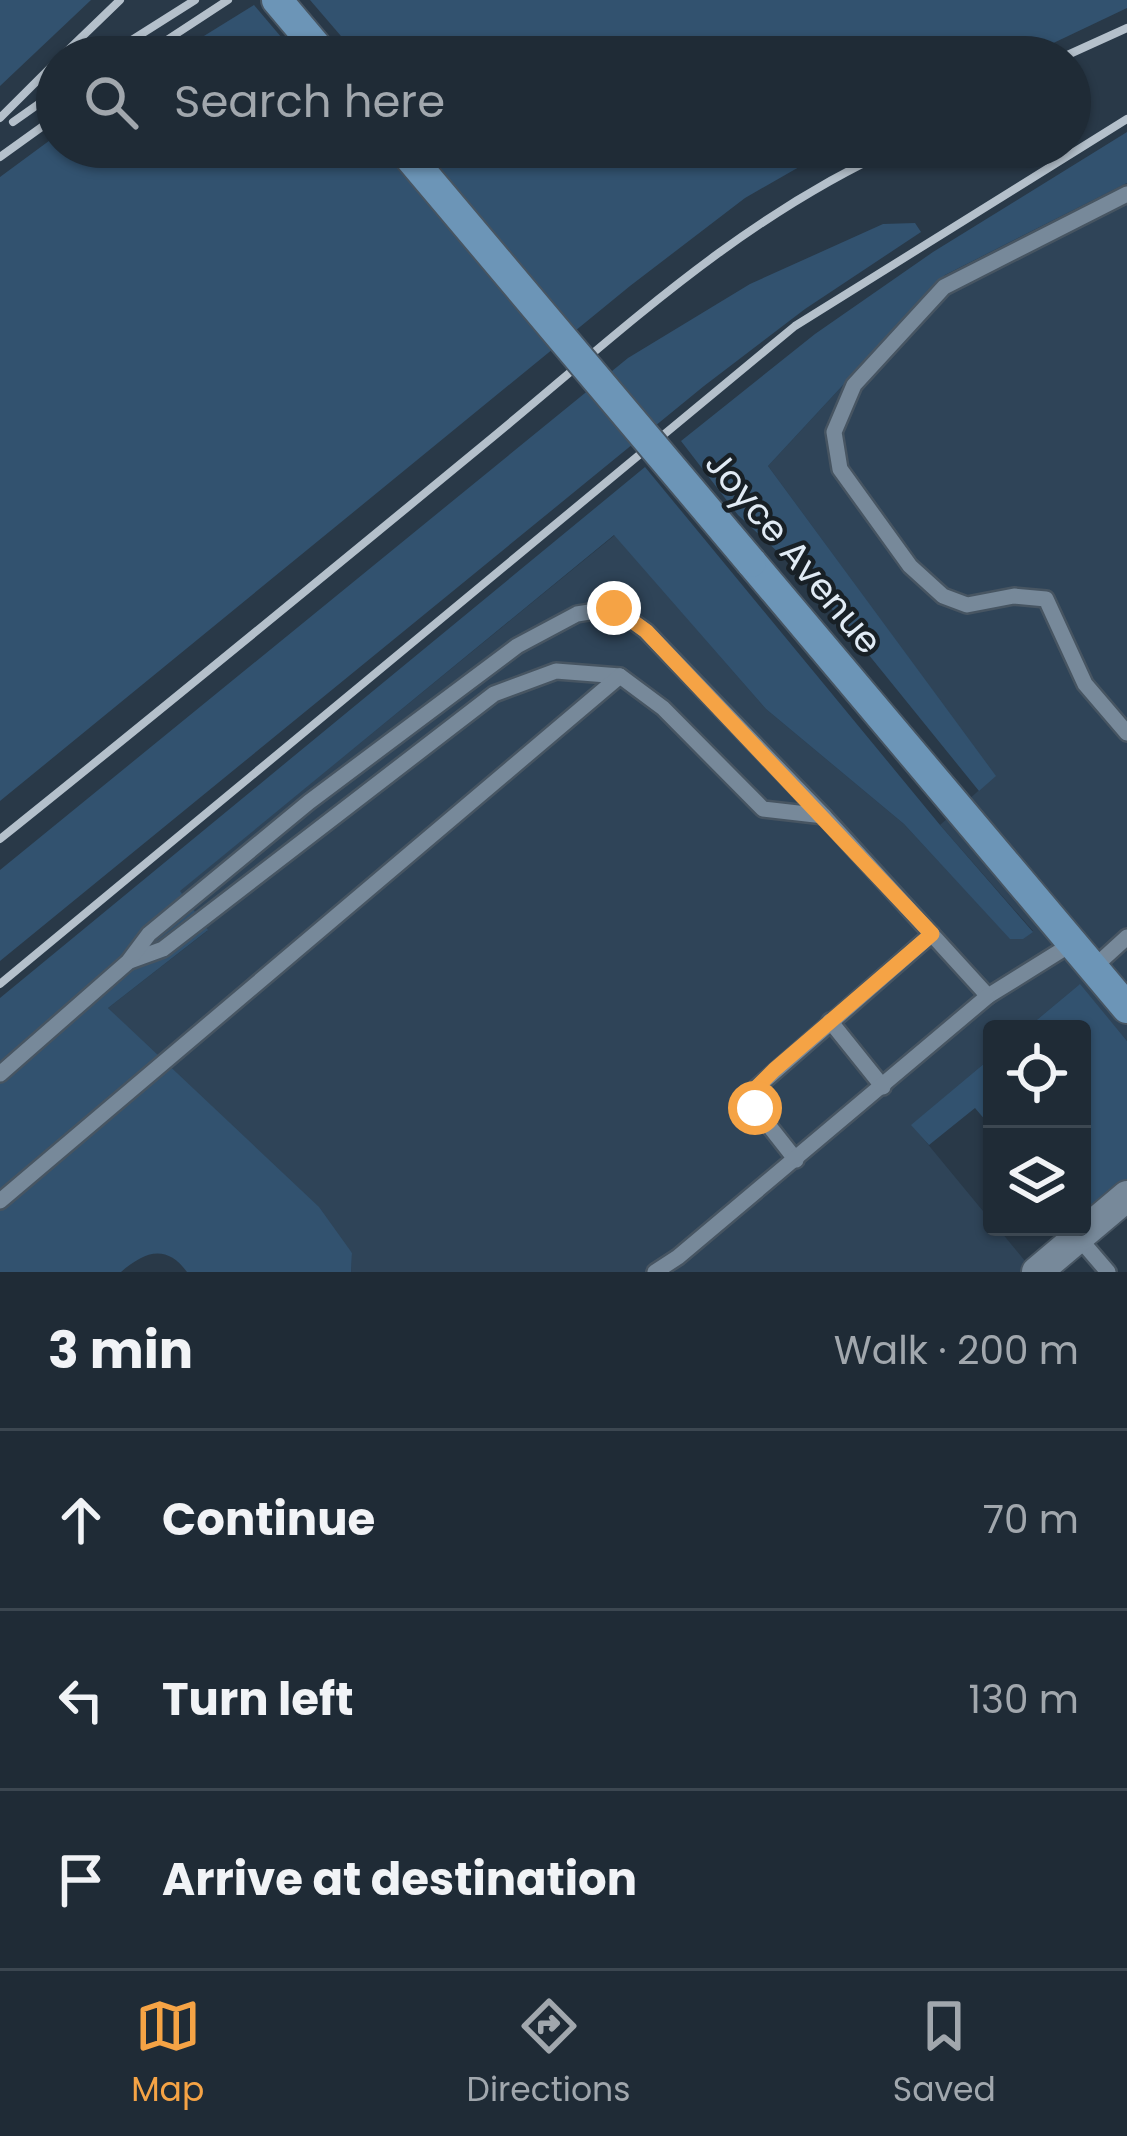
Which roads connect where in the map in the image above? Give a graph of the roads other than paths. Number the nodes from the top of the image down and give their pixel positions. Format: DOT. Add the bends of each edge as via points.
graph roads {
  1 [pos="278,0"];
  2 [pos="308,36"];
  3 [pos="419,168"];
  4 [pos="1127,194"];
  5 [pos="620,676"];
  6 [pos="1127,733"];
  7 [pos="824,816"];
  8 [pos="932,934"];
  9 [pos="1127,937"];
  10 [pos="1072,943"];
  11 [pos="128,962"];
  12 [pos="1093,968"];
  13 [pos="988,996"];
  14 [pos="1127,1008"];
  15 [pos="830,1021"];
  16 [pos="0,1074"];
  17 [pos="883,1087"];
  18 [pos="796,1160"];
  19 [pos="1127,1196"];
  20 [pos="0,1202"];
  21 [pos="1078,1237"];
  22 [pos="655,1272"];
  23 [pos="1037,1272"];
  24 [pos="1108,1272"];
  1 -- 2 [label="street"];
  3 -- 10 [label="street, Joyce Avenue, bridge"];
  4 -- 6 [label="lane" via="944,287 854,385 834,432 840,469 910,566 943,596 967,605 1046,599 1085,684"];
  5 -- 7 [label="lane" via="763,809"];
  5 -- 11 [label="lane" via="556,671 494,694 163,949"];
  5 -- 20 [label="lane"];
  7 -- 8 [label="lane"];
  7 -- 11 [label="lane" via="646,631 614,608 577,614 517,646 309,802 149,934"];
  8 -- 13 [label="lane"];
  8 -- 15 [label="lane"];
  9 -- 12 [label="lane"];
  10 -- 12 [label="street, Joyce Avenue"];
  10 -- 13 [label="lane"];
  11 -- 16 [label="lane"];
  12 -- 14 [label="street, Joyce Avenue"];
  13 -- 17 [label="lane"];
  15 -- 17 [label="lane"];
  15 -- 18 [label="lane" via="756,1088 755,1108"];
  17 -- 18 [label="lane"];
  18 -- 22 [label="lane"];
  19 -- 21 [label="street"];
  21 -- 23 [label="street"];
  21 -- 24 [label="lane"];
}
